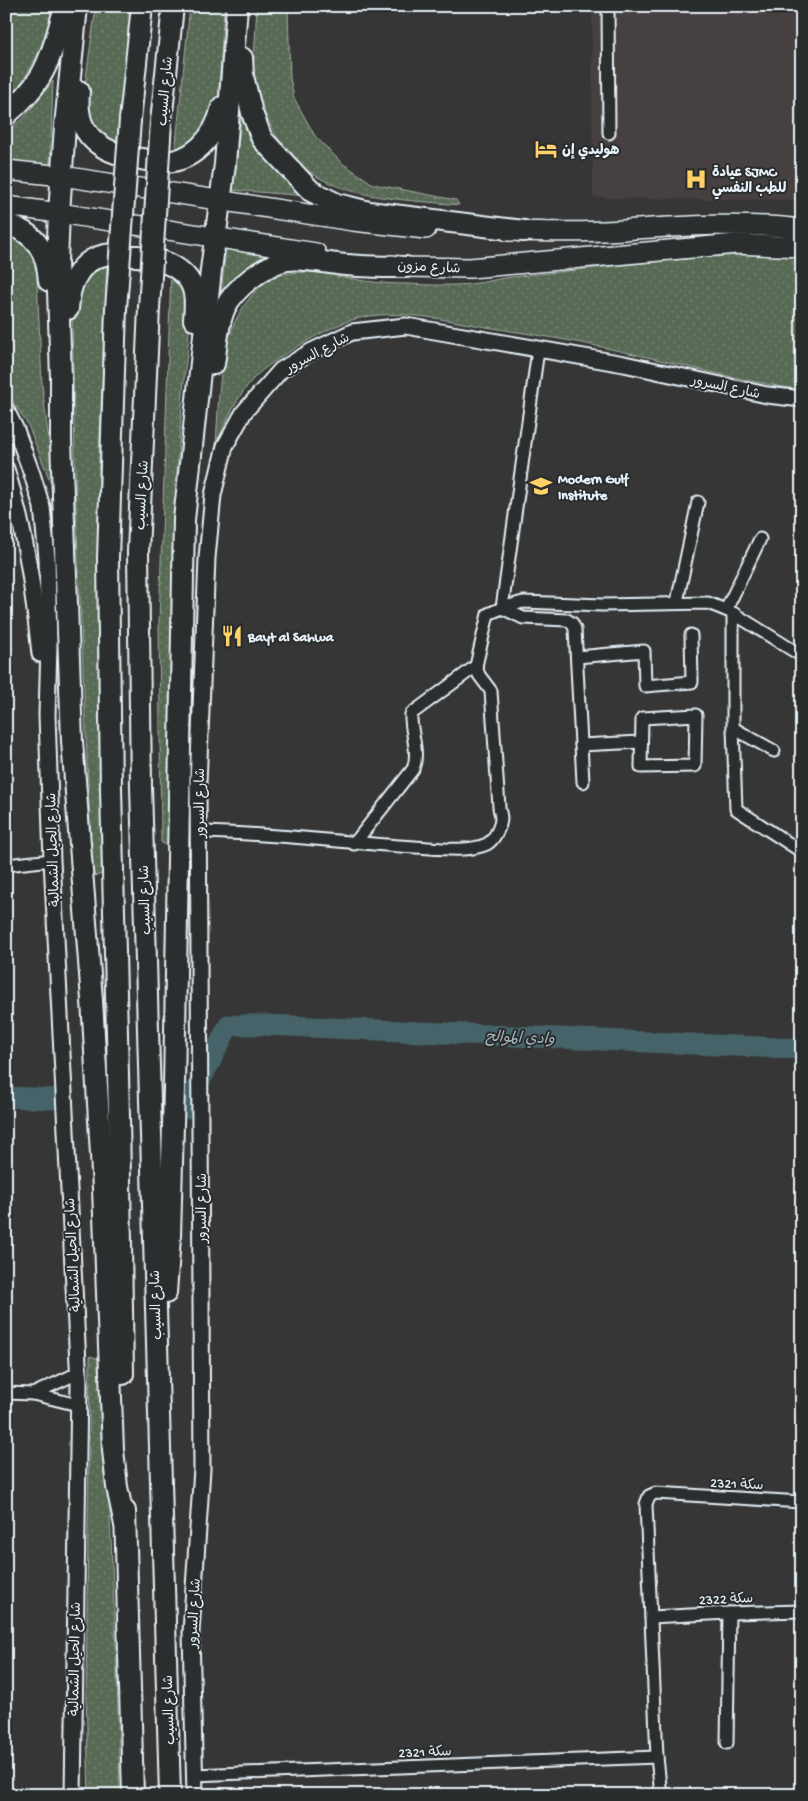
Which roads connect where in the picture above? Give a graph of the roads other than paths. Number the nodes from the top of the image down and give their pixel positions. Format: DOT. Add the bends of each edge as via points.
graph roads {
  1 [pos="65,6"];
  2 [pos="79,6"];
  3 [pos="142,6"];
  4 [pos="173,6"];
  5 [pos="237,6"];
  6 [pos="608,6"];
  7 [pos="6,115"];
  8 [pos="609,133"];
  9 [pos="6,170"];
  10 [pos="62,176"];
  11 [pos="220,201"];
  12 [pos="6,206"];
  13 [pos="59,213"];
  14 [pos="6,224"];
  15 [pos="802,229"];
  16 [pos="524,231"];
  17 [pos="216,238"];
  18 [pos="802,247"];
  19 [pos="406,267"];
  20 [pos="538,350"];
  21 [pos="61,378"];
  22 [pos="802,399"];
  23 [pos="60,405"];
  24 [pos="6,410"];
  25 [pos="193,429"];
  26 [pos="6,469"];
  27 [pos="698,502"];
  28 [pos="184,520"];
  29 [pos="760,539"];
  30 [pos="677,602"];
  31 [pos="502,608"];
  32 [pos="729,612"];
  33 [pos="691,635"];
  34 [pos="801,655"];
  35 [pos="576,657"];
  36 [pos="476,666"];
  37 [pos="47,715"];
  38 [pos="733,728"];
  39 [pos="641,742"];
  40 [pos="581,745"];
  41 [pos="774,751"];
  42 [pos="583,782"];
  43 [pos="198,832"];
  44 [pos="354,844"];
  45 [pos="799,850"];
  46 [pos="52,860"];
  47 [pos="6,865"];
  48 [pos="78,1373"];
  49 [pos="6,1393"];
  50 [pos="33,1394"];
  51 [pos="78,1405"];
  52 [pos="158,1407"];
  53 [pos="802,1502"];
  54 [pos="125,1525"];
  55 [pos="802,1611"];
  56 [pos="729,1613"];
  57 [pos="651,1617"];
  58 [pos="728,1743"];
  59 [pos="657,1757"];
  60 [pos="194,1775"];
  61 [pos="73,1795"];
  62 [pos="133,1795"];
  63 [pos="170,1795"];
  64 [pos="194,1795"];
  65 [pos="661,1795"];
  1 -- 7 [label="highway" via="41,76"];
  2 -- 5 [label="highway" via="82,54 78,108 86,132 112,152 159,162 176,160 200,148 218,123"];
  2 -- 10 [label="highway"];
  3 -- 54 [label="highway, bridge" via="116,309 108,577"];
  4 -- 52 [label="highway, شارع السيب, bridge" via="161,122 149,308 138,552"];
  5 -- 11 [label="highway"];
  5 -- 16 [label="highway" via="243,76 262,139 311,191 337,204 369,212"];
  6 -- 8 [label="street"];
  9 -- 10 [label="main road"];
  10 -- 11 [label="main road"];
  10 -- 13 [label="highway"];
  11 -- 16 [label="main road" via="437,230"];
  11 -- 17 [label="highway"];
  12 -- 13 [label="main road, شارع مزون"];
  13 -- 17 [label="main road, شارع مزون"];
  13 -- 21 [label="highway" via="57,262"];
  14 -- 23 [label="highway" via="34,238 48,267 50,369"];
  15 -- 16 [label="main road" via="737,224 574,232"];
  17 -- 19 [label="main road, شارع مزون"];
  17 -- 25 [label="highway"];
  18 -- 19 [label="main road, شارع مزون" via="736,244 470,268"];
  19 -- 28 [label="highway" via="372,268 287,260 264,270 235,293 220,323 199,474"];
  20 -- 22 [label="street, شارع السرور"];
  20 -- 31 [label="street"];
  20 -- 43 [label="street, شارع السرور" via="406,326 352,332 281,370 244,412 225,446 213,496 207,568"];
  21 -- 23 [label="highway"];
  21 -- 25 [label="highway" via="67,341 69,292 82,268 98,258 114,254 149,258 175,266 189,280 194,293 190,390"];
  23 -- 54 [label="highway" via="72,741 92,1000 114,1450"];
  24 -- 37 [label="street, شارع الحيل الشمالية" via="42,507 47,558"];
  25 -- 28 [label="highway"];
  26 -- 37 [label="street, شارع الحيل الشمالية" via="18,504 28,555"];
  27 -- 30 [label="street"];
  28 -- 52 [label="highway" via="170,1237"];
  29 -- 32 [label="street"];
  30 -- 31 [label="street" via="602,605 523,602"];
  30 -- 32 [label="street" via="708,603"];
  31 -- 35 [label="street" via="523,618 567,620 575,629"];
  31 -- 36 [label="street" via="488,614"];
  32 -- 34 [label="street"];
  32 -- 38 [label="street"];
  33 -- 35 [label="street" via="692,682 645,686 644,651"];
  35 -- 40 [label="street"];
  36 -- 44 [label="street" via="411,714 416,761 413,769"];
  36 -- 44 [label="street" via="490,691 501,820 496,834 489,843 477,847"];
  37 -- 46 [label="street, شارع الحيل الشمالية"];
  38 -- 41 [label="street"];
  38 -- 45 [label="street" via="736,809"];
  39 -- 39 [label="street" via="641,768 695,766 696,715 642,718"];
  39 -- 40 [label="street"];
  40 -- 42 [label="street"];
  43 -- 44 [label="street"];
  43 -- 60 [label="street, شارع السرور" via="202,1469 190,1632"];
  46 -- 47 [label="street"];
  46 -- 48 [label="street, شارع الحيل الشمالية"];
  48 -- 50 [label="street"];
  48 -- 51 [label="street, شارع الحيل الشمالية"];
  49 -- 50 [label="street"];
  50 -- 51 [label="street"];
  51 -- 61 [label="street, شارع الحيل الشمالية"];
  52 -- 63 [label="highway, شارع السيب"];
  53 -- 57 [label="street, سكة 2321" via="656,1493 649,1496 646,1504"];
  54 -- 62 [label="highway"];
  55 -- 56 [label="street, سكة 2322"];
  56 -- 57 [label="street, سكة 2322"];
  56 -- 58 [label="street"];
  57 -- 59 [label="street"];
  59 -- 60 [label="street, سكة 2321"];
  59 -- 65 [label="street"];
  60 -- 64 [label="street, شارع السرور"];
}
